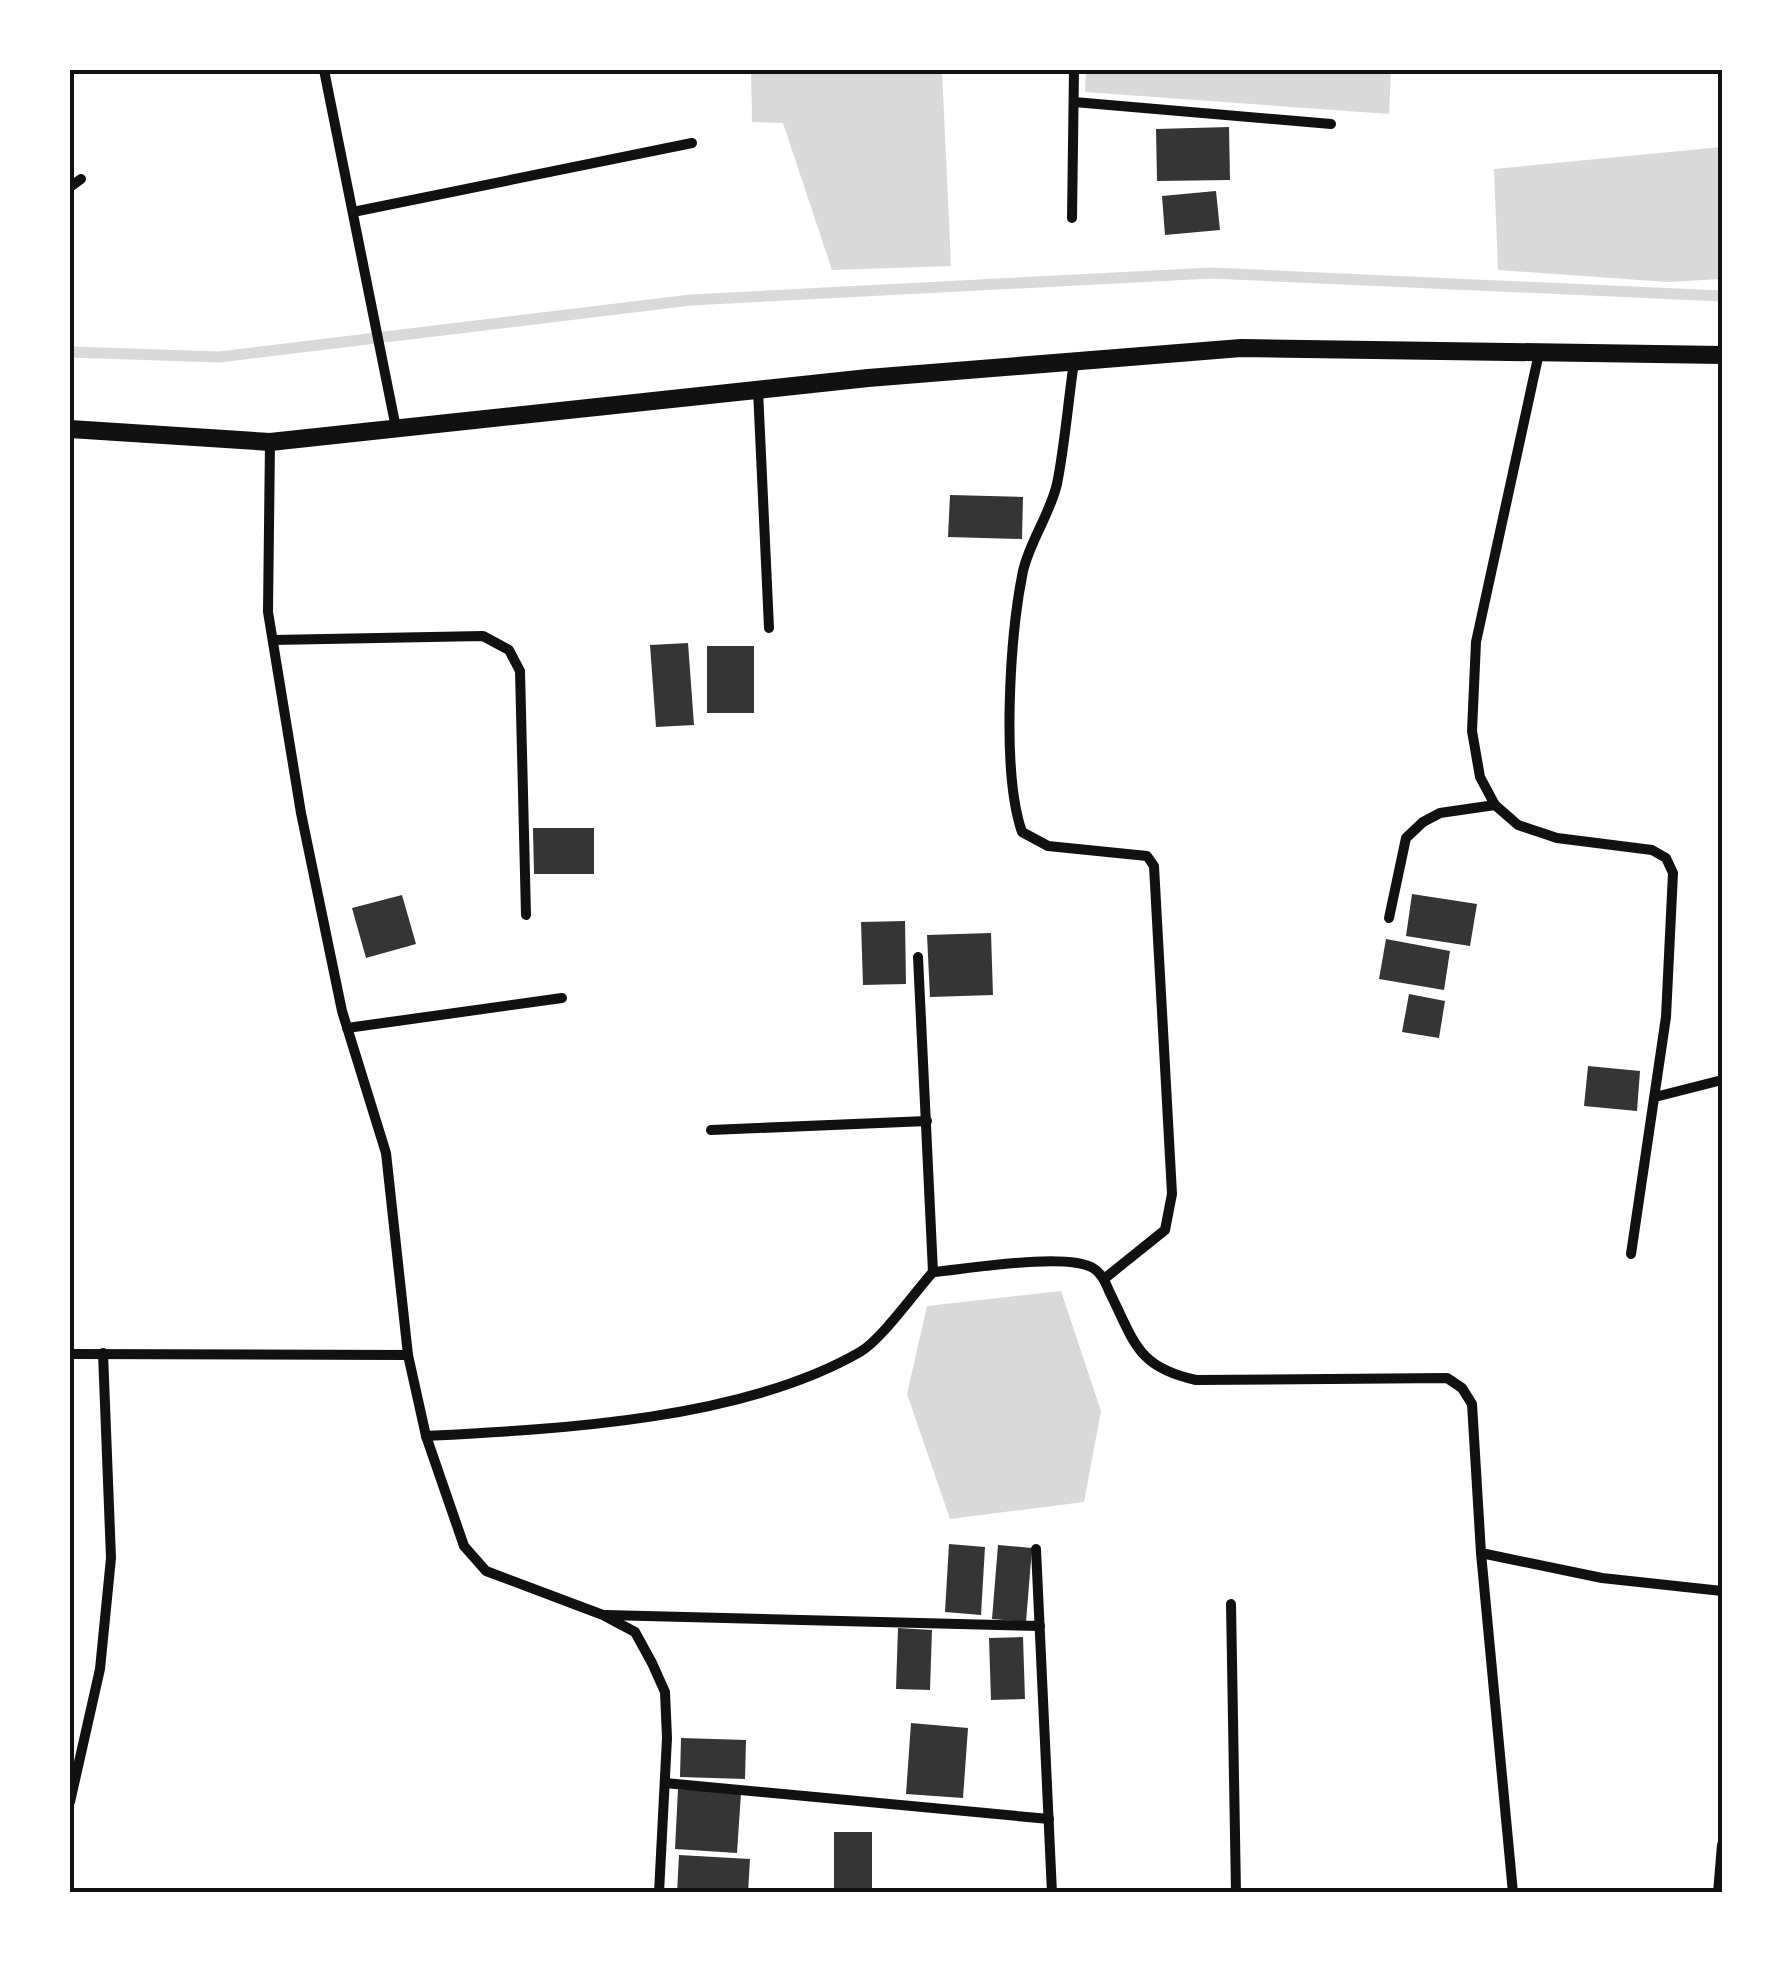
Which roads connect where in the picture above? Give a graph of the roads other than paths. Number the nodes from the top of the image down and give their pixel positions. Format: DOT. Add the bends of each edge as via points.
graph roads {
  1 [pos="324,70"];
  2 [pos="1074,70"];
  3 [pos="1074,102"];
  4 [pos="1331,124"];
  5 [pos="692,143"];
  6 [pos="80,178"];
  7 [pos="70,187"];
  8 [pos="353,212"];
  9 [pos="1072,218"];
  10 [pos="1539,352"];
  11 [pos="1722,355"];
  12 [pos="1074,362"];
  13 [pos="758,390"];
  14 [pos="396,428"];
  15 [pos="70,429"];
  16 [pos="270,442"];
  17 [pos="769,628"];
  18 [pos="273,640"];
  19 [pos="1495,805"];
  20 [pos="526,915"];
  21 [pos="1390,918"];
  22 [pos="918,957"];
  23 [pos="562,998"];
  24 [pos="347,1028"];
  25 [pos="1722,1080"];
  26 [pos="1655,1097"];
  27 [pos="927,1121"];
  28 [pos="712,1130"];
  29 [pos="1630,1254"];
  30 [pos="933,1272"];
  31 [pos="1104,1279"];
  32 [pos="103,1353"];
  33 [pos="70,1354"];
  34 [pos="408,1355"];
  35 [pos="426,1436"];
  36 [pos="1036,1549"];
  37 [pos="1481,1553"];
  38 [pos="1722,1591"];
  39 [pos="1231,1604"];
  40 [pos="603,1614"];
  41 [pos="1040,1626"];
  42 [pos="665,1782"];
  43 [pos="70,1802"];
  44 [pos="1048,1819"];
  45 [pos="1722,1845"];
  46 [pos="659,1893"];
  47 [pos="1052,1893"];
  48 [pos="1236,1893"];
  49 [pos="1513,1893"];
  50 [pos="1718,1893"];
  1 -- 8 [label="street"];
  2 -- 3 [label="street"];
  3 -- 4 [label="street"];
  3 -- 9 [label="street"];
  5 -- 8 [label="street"];
  6 -- 7 [label="street"];
  8 -- 14 [label="street"];
  10 -- 11 [label="street"];
  10 -- 12 [label="street" via="1241,348"];
  10 -- 19 [label="street" via="1476,642 1472,731 1480,777"];
  12 -- 13 [label="street"];
  12 -- 31 [label="street" via="1056,488 1024,568 1009,732 1022,832 1048,846 1147,856 1154,866 1171,1214 1166,1230"];
  13 -- 14 [label="street"];
  13 -- 17 [label="street"];
  14 -- 16 [label="street"];
  15 -- 16 [label="street"];
  16 -- 18 [label="street"];
  18 -- 20 [label="street" via="483,636 509,650 520,671"];
  18 -- 24 [label="street" via="301,814"];
  19 -- 21 [label="street" via="1440,813 1406,838"];
  19 -- 26 [label="street" via="1518,825 1557,838 1652,850 1666,858 1675,888"];
  22 -- 27 [label="street"];
  23 -- 24 [label="street"];
  24 -- 34 [label="street" via="386,1154"];
  25 -- 26 [label="street"];
  26 -- 29 [label="street"];
  27 -- 28 [label="street"];
  27 -- 30 [label="street"];
  30 -- 31 [label="street" via="1059,1260 1092,1267"];
  30 -- 35 [label="street" via="864,1350 792,1382 687,1411"];
  31 -- 37 [label="street" via="1142,1354 1167,1373 1196,1380 1447,1378 1462,1388 1472,1404"];
  32 -- 33 [label="street"];
  32 -- 34 [label="street"];
  32 -- 43 [label="street" via="111,1558 100,1669"];
  34 -- 35 [label="street"];
  35 -- 40 [label="street" via="464,1546 486,1571"];
  36 -- 41 [label="street"];
  37 -- 38 [label="street" via="1602,1578"];
  37 -- 49 [label="street"];
  39 -- 48 [label="street"];
  40 -- 41 [label="street"];
  40 -- 42 [label="street" via="635,1632 665,1692"];
  41 -- 44 [label="street"];
  42 -- 44 [label="street"];
  42 -- 46 [label="street"];
  44 -- 47 [label="street"];
  45 -- 50 [label="street"];
}
